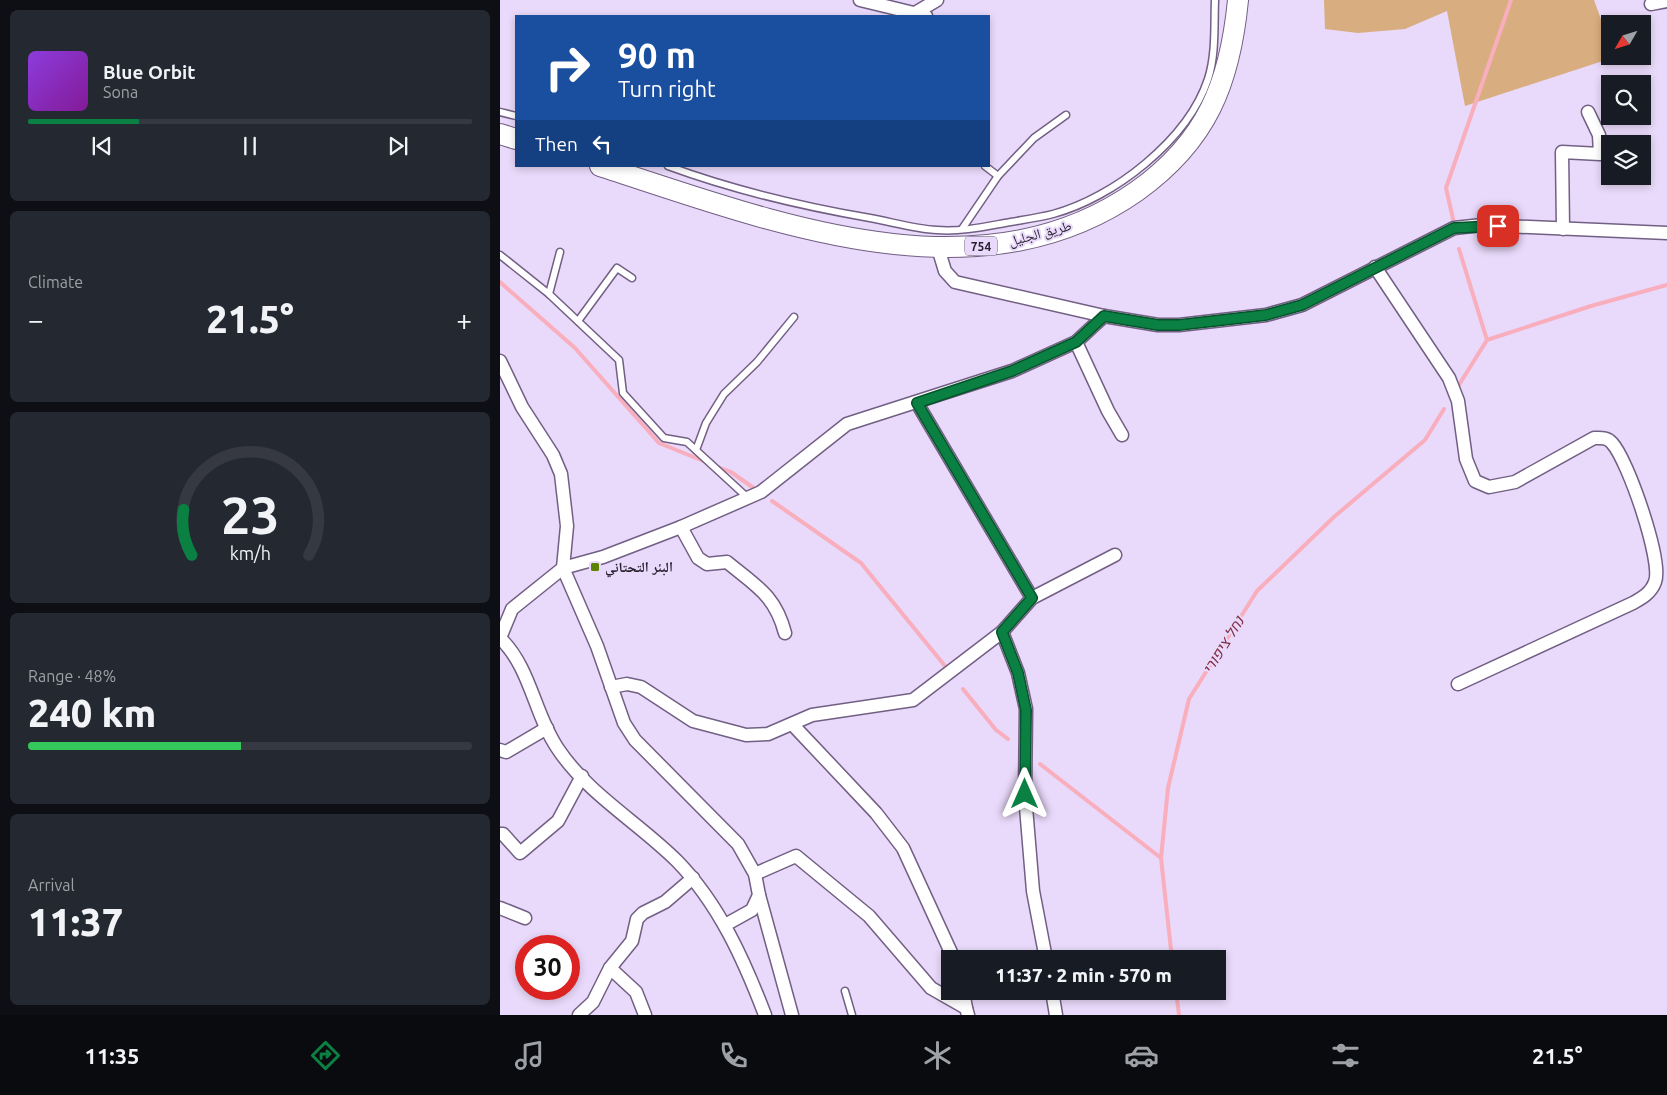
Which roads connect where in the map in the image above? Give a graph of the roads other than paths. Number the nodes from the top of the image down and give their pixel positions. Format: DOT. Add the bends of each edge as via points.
graph roads {
  1 [pos="860,0"];
  2 [pos="936,0"];
  3 [pos="1215,0"];
  4 [pos="1238,0"];
  5 [pos="1667,0"];
  6 [pos="1651,4"];
  7 [pos="917,15"];
  8 [pos="500,112"];
  9 [pos="1588,112"];
  10 [pos="1066,115"];
  11 [pos="515,116"];
  12 [pos="500,134"];
  13 [pos="515,140"];
  14 [pos="603,167"];
  15 [pos="671,167"];
  16 [pos="985,167"];
  17 [pos="998,176"];
  18 [pos="962,229"];
  19 [pos="1563,229"];
  20 [pos="1667,233"];
  21 [pos="938,248"];
  22 [pos="560,252"];
  23 [pos="500,255"];
  24 [pos="1375,268"];
  25 [pos="632,278"];
  26 [pos="549,294"];
  27 [pos="1104,316"];
  28 [pos="794,317"];
  29 [pos="578,322"];
  30 [pos="1076,342"];
  31 [pos="500,361"];
  32 [pos="917,403"];
  33 [pos="1122,435"];
  34 [pos="696,450"];
  35 [pos="748,498"];
  36 [pos="681,527"];
  37 [pos="1115,555"];
  38 [pos="563,568"];
  39 [pos="1032,598"];
  40 [pos="1002,632"];
  41 [pos="785,633"];
  42 [pos="500,638"];
  43 [pos="1458,684"];
  44 [pos="611,687"];
  45 [pos="792,725"];
  46 [pos="547,728"];
  47 [pos="500,750"];
  48 [pos="582,776"];
  49 [pos="500,834"];
  50 [pos="755,874"];
  51 [pos="693,878"];
  52 [pos="759,895"];
  53 [pos="500,908"];
  54 [pos="526,918"];
  55 [pos="725,925"];
  56 [pos="950,950"];
  57 [pos="1044,950"];
  58 [pos="610,968"];
  59 [pos="845,991"];
  60 [pos="1054,1000"];
  61 [pos="967,1011"];
  62 [pos="579,1015"];
  63 [pos="646,1015"];
  64 [pos="765,1015"];
  65 [pos="792,1015"];
  66 [pos="852,1015"];
  67 [pos="1056,1015"];
  1 -- 7 [label="street"];
  2 -- 7 [label="street"];
  3 -- 18 [label="lane" via="1208,79 1193,110 1160,152 1114,186 1080,204 1054,214"];
  4 -- 21 [label="main road, طريق الجليل / 754" via="1228,61 1204,123 1188,146 1147,184 1102,212 1058,230 989,245"];
  5 -- 6 [label="street"];
  8 -- 11 [label="lane"];
  9 -- 19 [label="street" via="1599,135 1600,154 1562,152"];
  10 -- 17 [label="lane" via="1034,138"];
  12 -- 13 [label="main road"];
  14 -- 21 [label="main road, طريق الجليل / 754" via="816,230 877,242"];
  15 -- 18 [label="lane" via="712,182 820,209 937,230"];
  16 -- 17 [label="lane"];
  17 -- 18 [label="lane"];
  19 -- 20 [label="street"];
  19 -- 24 [label="street" via="1482,225 1454,228"];
  21 -- 27 [label="street" via="945,271 955,282"];
  22 -- 26 [label="lane"];
  23 -- 26 [label="lane"];
  24 -- 27 [label="street" via="1302,305 1266,315 1179,325 1158,325"];
  24 -- 43 [label="street" via="1449,378 1458,401 1466,459 1475,481 1489,487 1515,482 1594,438 1603,438 1611,442 1632,480 1643,509 1653,556 1656,581 1648,594"];
  25 -- 29 [label="lane" via="617,268"];
  26 -- 29 [label="lane"];
  27 -- 30 [label="street"];
  28 -- 34 [label="lane" via="757,362 724,394 706,424"];
  29 -- 34 [label="lane" via="619,360 623,393 664,438 687,442"];
  30 -- 32 [label="street" via="1012,371"];
  30 -- 33 [label="street"];
  31 -- 38 [label="street" via="561,474 567,526"];
  32 -- 35 [label="street" via="847,424 761,492"];
  32 -- 39 [label="street"];
  34 -- 35 [label="lane"];
  35 -- 36 [label="street"];
  36 -- 38 [label="street" via="603,557"];
  36 -- 41 [label="street" via="698,558 707,564 727,562 773,602"];
  37 -- 39 [label="street"];
  38 -- 42 [label="street" via="512,609"];
  38 -- 44 [label="street"];
  39 -- 40 [label="street"];
  40 -- 45 [label="street" via="913,700 812,715"];
  40 -- 57 [label="street" via="1018,673 1026,710 1027,814 1033,891"];
  42 -- 46 [label="street" via="520,662"];
  44 -- 45 [label="street" via="628,684 641,687 693,721 746,735 768,734"];
  44 -- 50 [label="street" via="624,723 635,740 738,844"];
  45 -- 56 [label="street" via="876,813 903,848"];
  46 -- 47 [label="street" via="506,752"];
  46 -- 48 [label="street" via="558,749"];
  48 -- 49 [label="street" via="558,821 520,853"];
  48 -- 51 [label="street"];
  50 -- 52 [label="street"];
  50 -- 61 [label="street" via="796,856 869,916 931,988"];
  51 -- 55 [label="street"];
  51 -- 58 [label="street" via="637,920 632,941"];
  52 -- 55 [label="street" via="752,910"];
  52 -- 65 [label="street"];
  53 -- 54 [label="street"];
  55 -- 64 [label="street" via="744,961"];
  58 -- 62 [label="street" via="592,1002"];
  58 -- 63 [label="street" via="636,992"];
  59 -- 66 [label="lane"];
  60 -- 67 [label="street"];
}
